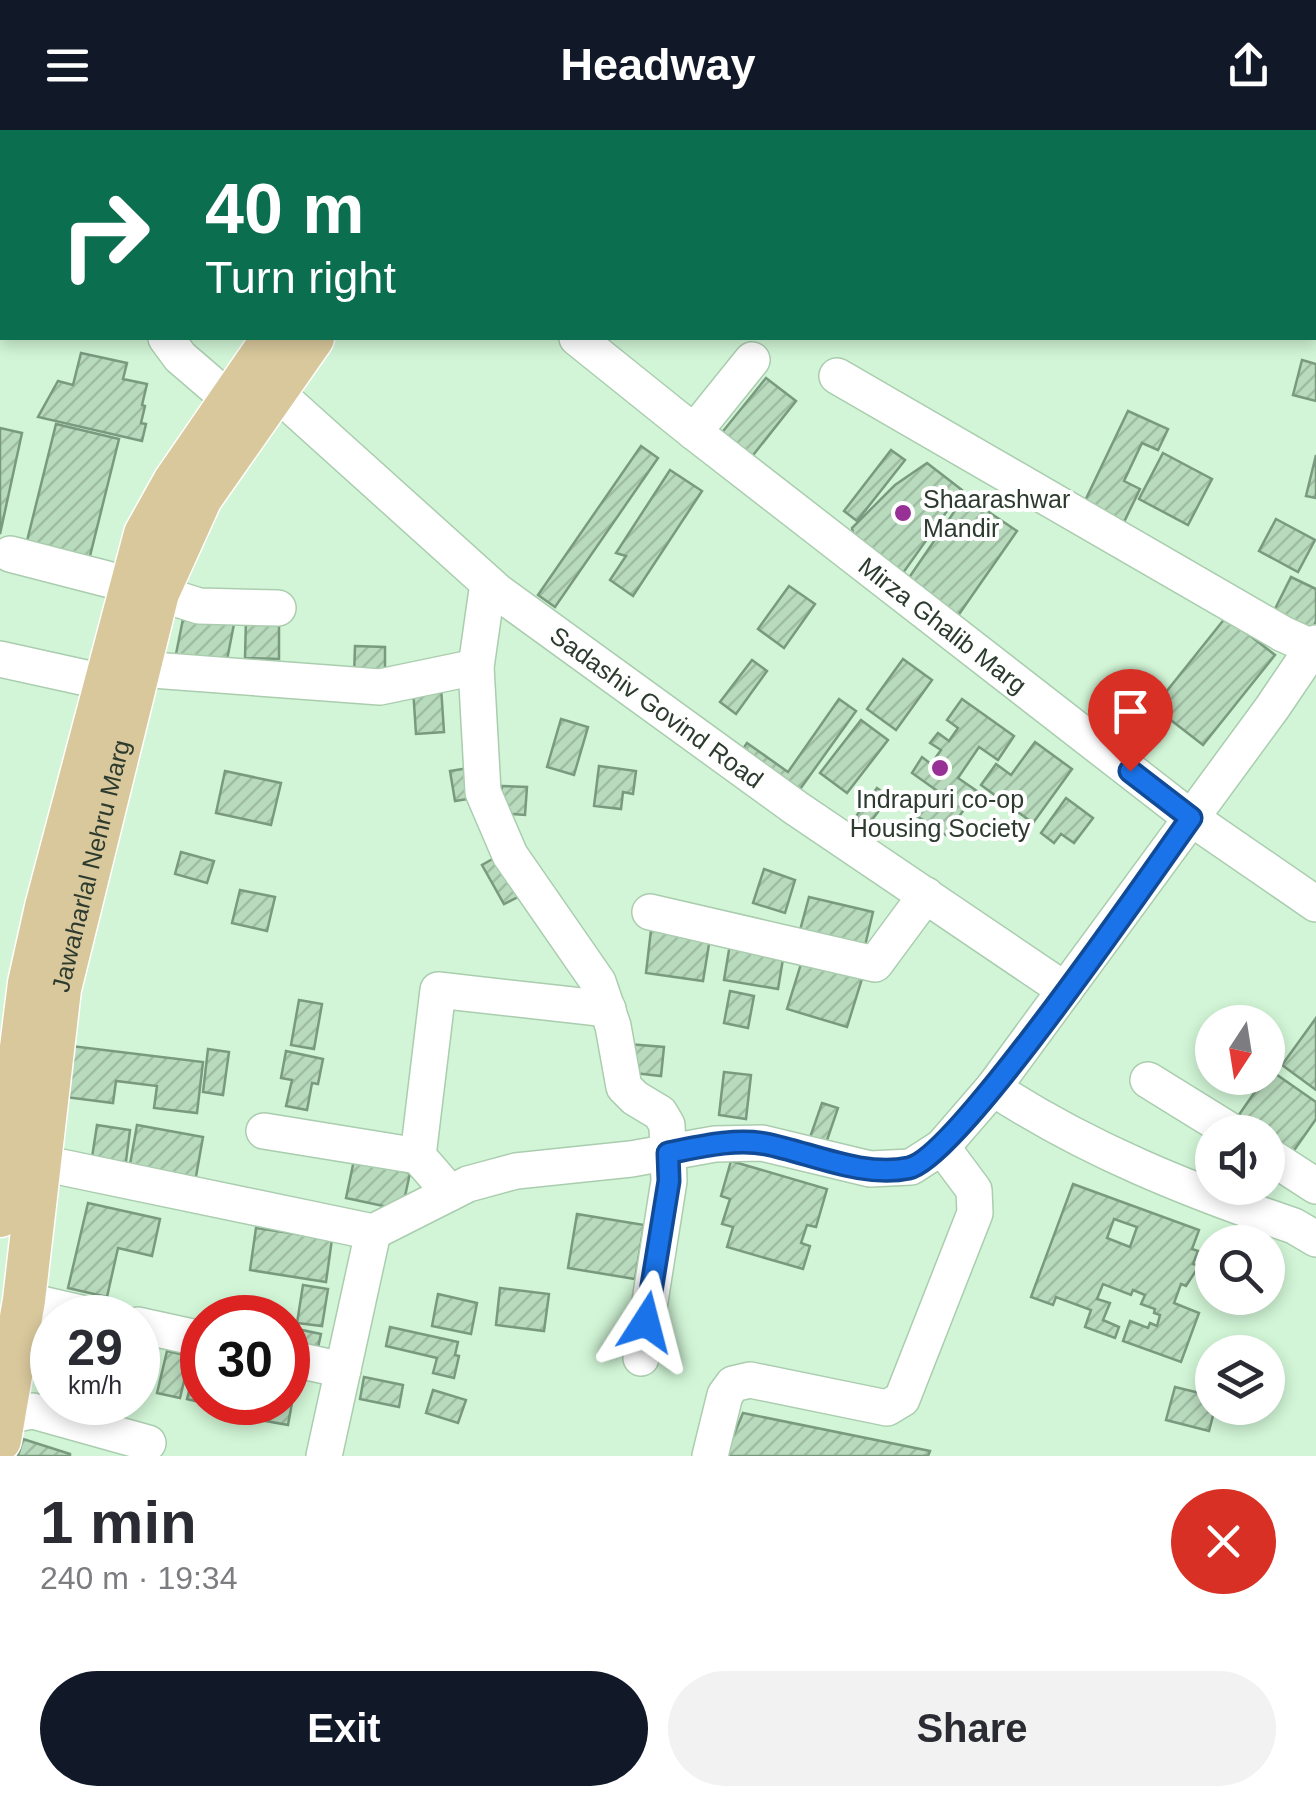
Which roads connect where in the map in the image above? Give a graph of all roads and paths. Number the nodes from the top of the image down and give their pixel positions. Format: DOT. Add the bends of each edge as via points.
graph roads {
  1 [pos="167,340"];
  2 [pos="272,340"];
  3 [pos="312,340"];
  4 [pos="580,340"];
  5 [pos="752,360"];
  6 [pos="837,376"];
  7 [pos="276,392"];
  8 [pos="230,400"];
  9 [pos="694,432"];
  10 [pos="10,554"];
  11 [pos="488,583"];
  12 [pos="144,589"];
  13 [pos="278,608"];
  14 [pos="1315,646"];
  15 [pos="0,659"];
  16 [pos="476,667"];
  17 [pos="122,676"];
  18 [pos="1191,818"];
  19 [pos="926,895"];
  20 [pos="1316,904"];
  21 [pos="650,912"];
  22 [pos="1065,990"];
  23 [pos="608,1010"];
  24 [pos="1148,1080"];
  25 [pos="993,1088"];
  26 [pos="1205,1115"];
  27 [pos="264,1131"];
  28 [pos="942,1146"];
  29 [pos="15,1153"];
  30 [pos="668,1153"];
  31 [pos="418,1156"];
  32 [pos="1285,1166"];
  33 [pos="1316,1186"];
  34 [pos="450,1193"];
  35 [pos="0,1216"];
  36 [pos="373,1232"];
  37 [pos="1316,1239"];
  38 [pos="24,1300"];
  39 [pos="30,1301"];
  40 [pos="640,1358"];
  41 [pos="310,1363"];
  42 [pos="342,1370"];
  43 [pos="2,1428"];
  44 [pos="148,1443"];
  45 [pos="324,1456"];
  46 [pos="710,1456"];
  1 -- 8 [label="street"];
  2 -- 8 [label="main road, Jawaharlal Nehru Marg"];
  3 -- 7 [label="main road, Jawaharlal Nehru Marg"];
  4 -- 9 [label="street, Mirza Ghalib Marg"];
  5 -- 9 [label="street"];
  6 -- 14 [label="street"];
  7 -- 11 [label="street, Sadashiv Govind Road"];
  7 -- 12 [label="main road, Jawaharlal Nehru Marg"];
  8 -- 12 [label="main road, Jawaharlal Nehru Marg" via="145,534"];
  9 -- 18 [label="street, Mirza Ghalib Marg"];
  10 -- 12 [label="street"];
  11 -- 16 [label="street"];
  11 -- 19 [label="street, Sadashiv Govind Road"];
  12 -- 13 [label="street" via="199,606"];
  12 -- 17 [label="main road, Jawaharlal Nehru Marg"];
  14 -- 18 [label="street"];
  15 -- 17 [label="street"];
  16 -- 17 [label="street" via="380,686"];
  16 -- 23 [label="street" via="483,792 510,854 598,982"];
  17 -- 29 [label="main road, Jawaharlal Nehru Marg" via="60,989"];
  18 -- 20 [label="street, Mirza Ghalib Marg"];
  18 -- 22 [label="street"];
  19 -- 21 [label="street" via="875,964"];
  19 -- 22 [label="street, Sadashiv Govind Road"];
  22 -- 25 [label="street"];
  23 -- 30 [label="street" via="624,1087 668,1124"];
  23 -- 31 [label="street" via="438,990"];
  24 -- 26 [label="street"];
  25 -- 28 [label="street"];
  25 -- 37 [label="street" via="1138,1167"];
  27 -- 31 [label="street"];
  28 -- 30 [label="street" via="911,1168 870,1169 762,1143"];
  28 -- 46 [label="street" via="974,1190 975,1213 902,1399 887,1408 750,1380 732,1384"];
  29 -- 35 [label="main road, Jawaharlal Nehru Marg"];
  29 -- 36 [label="street"];
  29 -- 38 [label="main road, Jawaharlal Nehru Marg"];
  30 -- 34 [label="street" via="516,1171"];
  30 -- 40 [label="street"];
  31 -- 34 [label="street"];
  32 -- 33 [label="street"];
  34 -- 36 [label="street"];
  36 -- 42 [label="street"];
  38 -- 39 [label="street"];
  38 -- 43 [label="main road, Jawaharlal Nehru Marg"];
  41 -- 42 [label="street"];
  42 -- 45 [label="street"];
  43 -- 44 [label="street" via="33,1411"];
}
